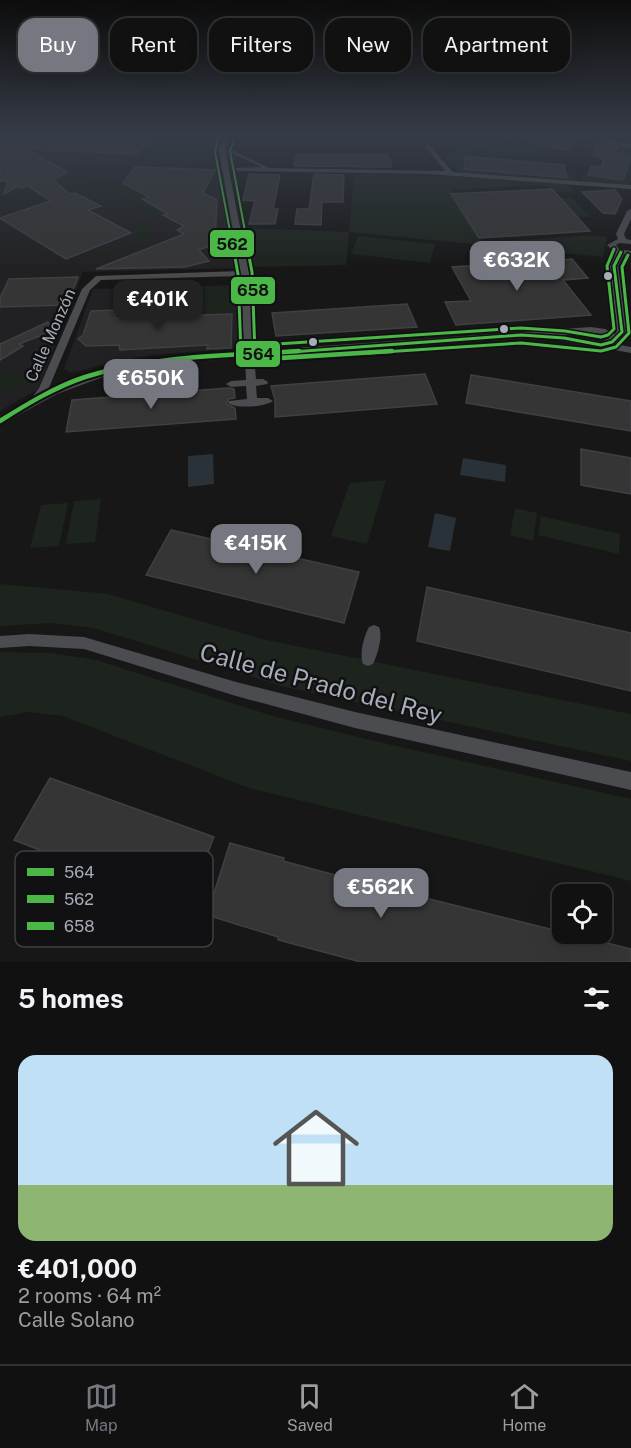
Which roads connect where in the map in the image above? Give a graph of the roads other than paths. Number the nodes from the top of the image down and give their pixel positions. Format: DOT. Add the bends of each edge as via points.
graph roads {
  1 [pos="229,181"];
  2 [pos="546,181"];
  3 [pos="631,187"];
  4 [pos="631,211"];
  5 [pos="628,242"];
  6 [pos="626,253"];
  7 [pos="245,276"];
  8 [pos="621,319"];
  9 [pos="591,330"];
  10 [pos="520,335"];
  11 [pos="615,338"];
  12 [pos="590,343"];
  13 [pos="601,345"];
  14 [pos="631,345"];
  15 [pos="631,350"];
  16 [pos="249,357"];
  17 [pos="251,382"];
  18 [pos="263,382"];
  19 [pos="231,384"];
  20 [pos="36,398"];
  21 [pos="268,401"];
  22 [pos="252,402"];
  23 [pos="233,403"];
  24 [pos="0,421"];
  25 [pos="374,631"];
  26 [pos="0,642"];
  27 [pos="368,659"];
  28 [pos="631,781"];
  1 -- 7 [label="street"];
  2 -- 3 [label="street"];
  4 -- 5 [label="street" via="621,234"];
  5 -- 6 [label="street" via="611,245"];
  6 -- 8 [label="street" via="614,266"];
  7 -- 16 [label="street"];
  7 -- 20 [label="street, Calle Monzón" via="99,278 86,289 44,389"];
  8 -- 9 [label="street"];
  8 -- 11 [label="street" via="622,333"];
  9 -- 10 [label="street"];
  9 -- 11 [label="street"];
  9 -- 12 [label="street" via="586,337"];
  10 -- 12 [label="street"];
  10 -- 16 [label="street"];
  11 -- 13 [label="street"];
  11 -- 14 [label="street"];
  12 -- 13 [label="street"];
  13 -- 15 [label="street"];
  16 -- 17 [label="street"];
  16 -- 20 [label="street" via="147,362 114,368"];
  17 -- 18 [label="street"];
  17 -- 19 [label="street"];
  17 -- 22 [label="street"];
  20 -- 24 [label="street"];
  21 -- 22 [label="street"];
  22 -- 23 [label="street"];
  25 -- 27 [label="street"];
  26 -- 28 [label="street, Calle de Prado del Rey" via="84,643 355,720"];
}
